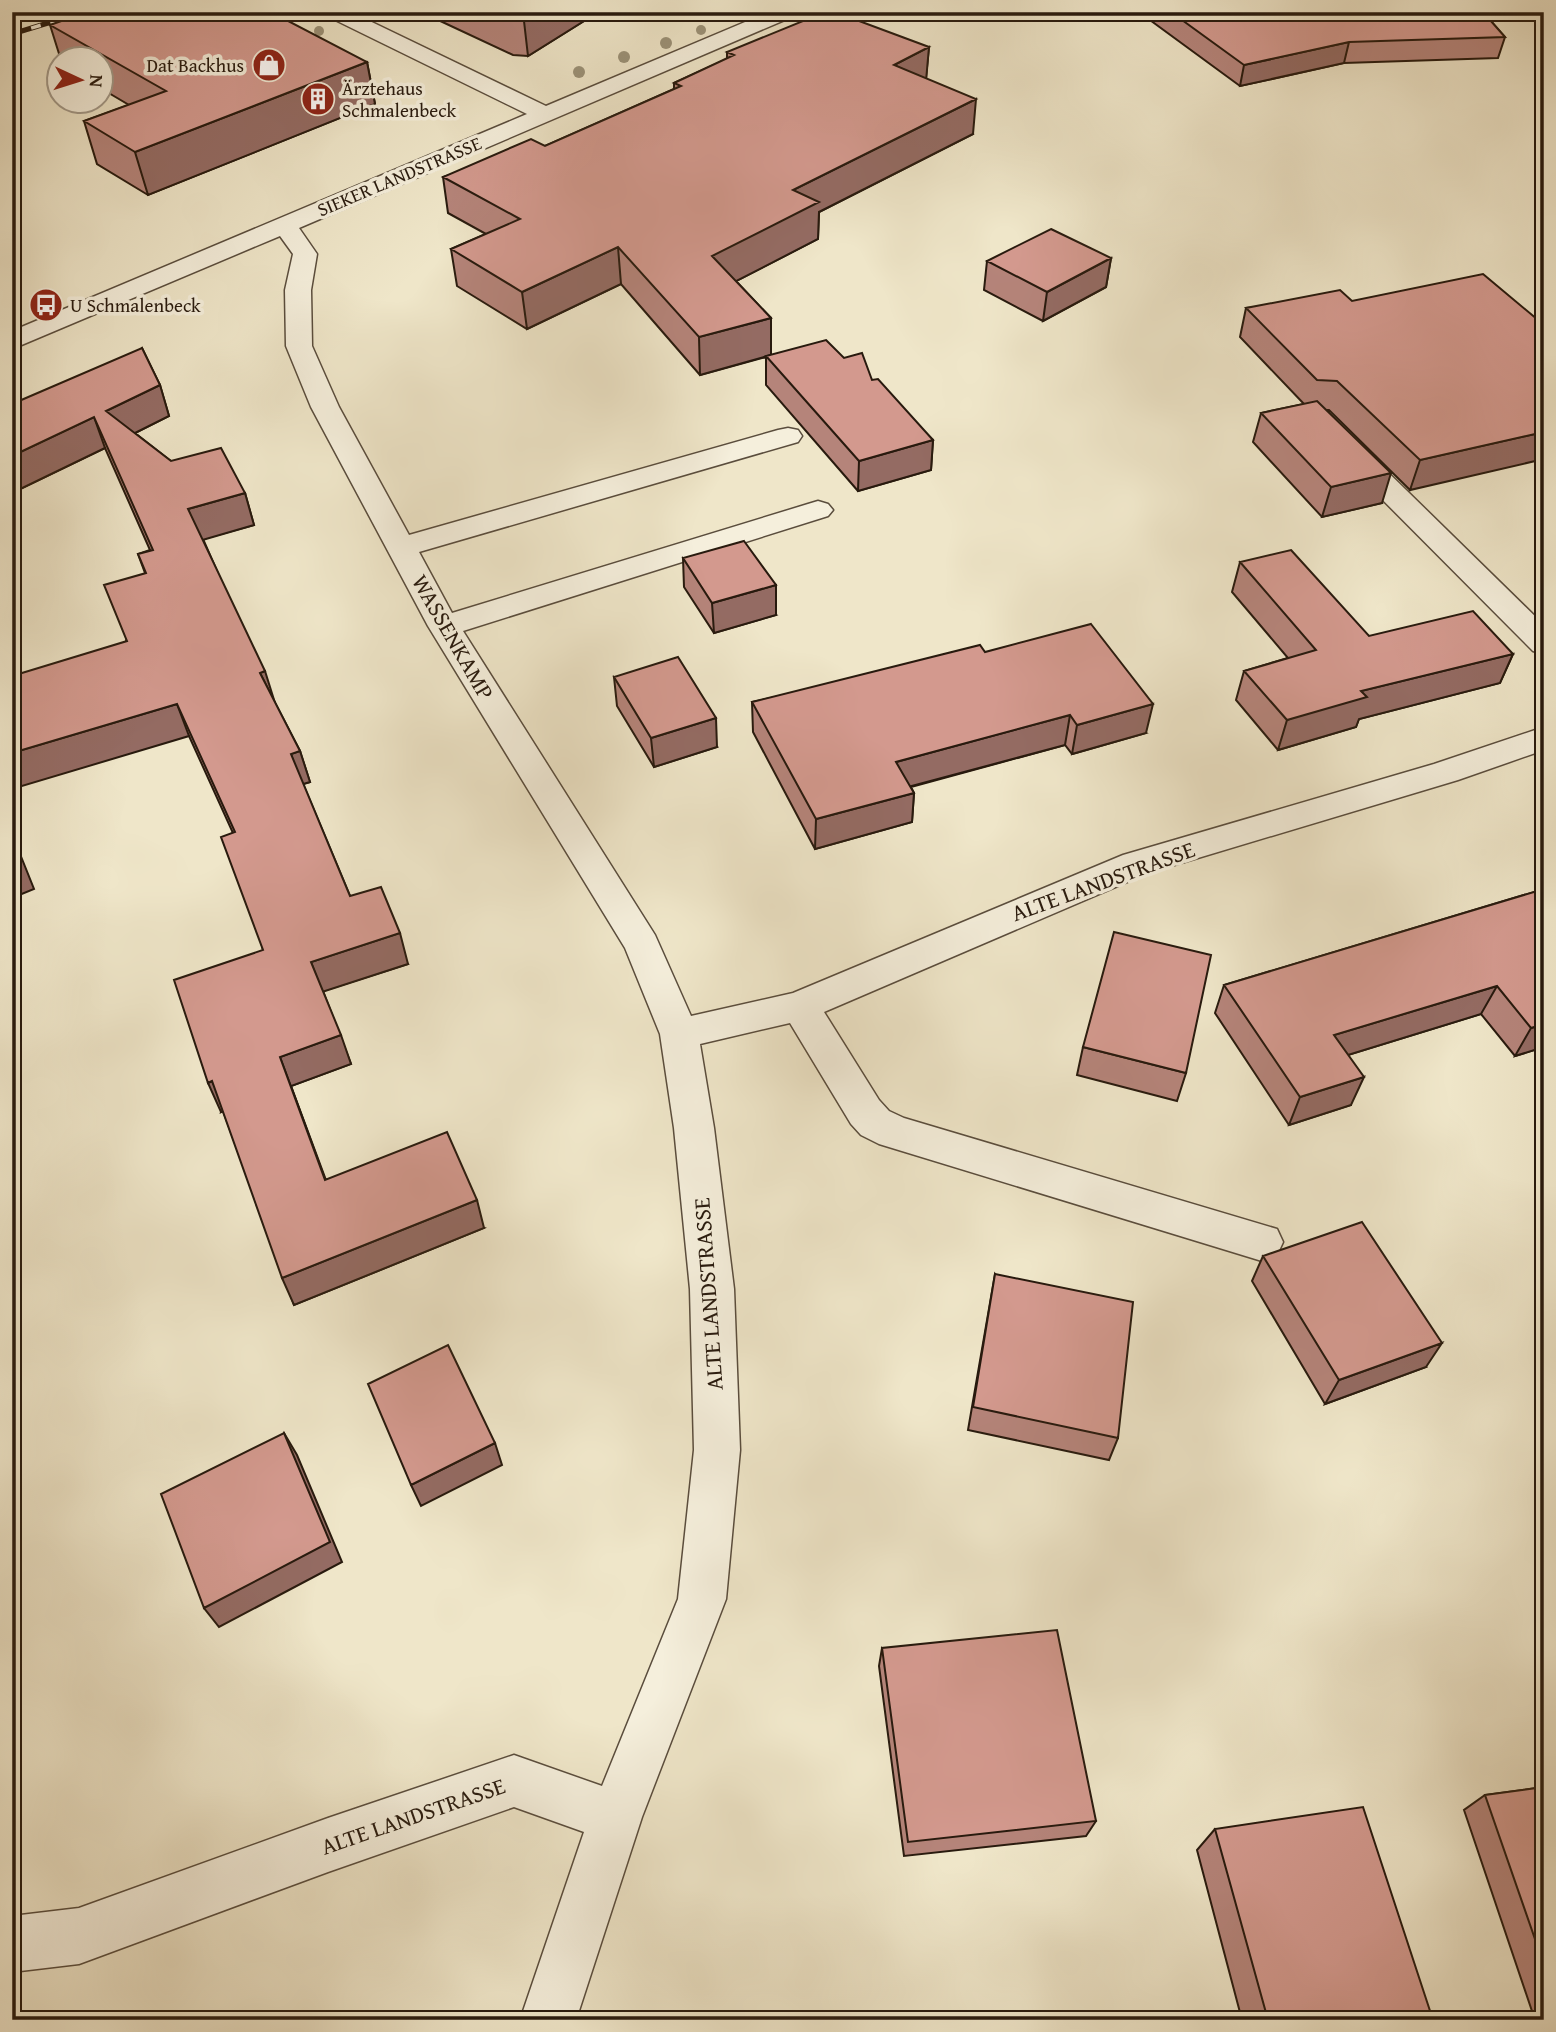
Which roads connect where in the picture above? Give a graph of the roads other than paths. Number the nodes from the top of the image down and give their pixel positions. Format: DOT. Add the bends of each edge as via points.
graph roads {
  1 [pos="334,12"];
  2 [pos="787,12"];
  3 [pos="544,114"];
  4 [pos="284,225"];
  5 [pos="12,341"];
  6 [pos="1327,428"];
  7 [pos="788,436"];
  8 [pos="818,510"];
  9 [pos="401,547"];
  10 [pos="444,626"];
  11 [pos="1544,644"];
  12 [pos="1544,738"];
  13 [pos="800,1006"];
  14 [pos="679,1034"];
  15 [pos="1262,1242"];
  16 [pos="616,1817"];
  17 [pos="12,1944"];
  18 [pos="548,2020"];
  1 -- 3 [label="street"];
  2 -- 3 [label="street, SIEKER LANDSTRASSE"];
  3 -- 4 [label="street, SIEKER LANDSTRASSE"];
  4 -- 5 [label="street, SIEKER LANDSTRASSE"];
  4 -- 9 [label="street, WASSENKAMP" via="305,254 298,290 299,346 325,407"];
  6 -- 11 [label="street"];
  7 -- 9 [label="street"];
  8 -- 10 [label="street"];
  9 -- 10 [label="street, WASSENKAMP"];
  10 -- 14 [label="street, WASSENKAMP" via="642,944"];
  12 -- 13 [label="street, ALTE LANDSTRASSE" via="1446,772 1136,864"];
  13 -- 14 [label="street, ALTE LANDSTRASSE"];
  13 -- 15 [label="street" via="875,1123"];
  14 -- 16 [label="street, ALTE LANDSTRASSE" via="712,1289 718,1450 702,1599"];
  16 -- 17 [label="street, ALTE LANDSTRASSE" via="514,1781 79,1936"];
  16 -- 18 [label="street"];
}
